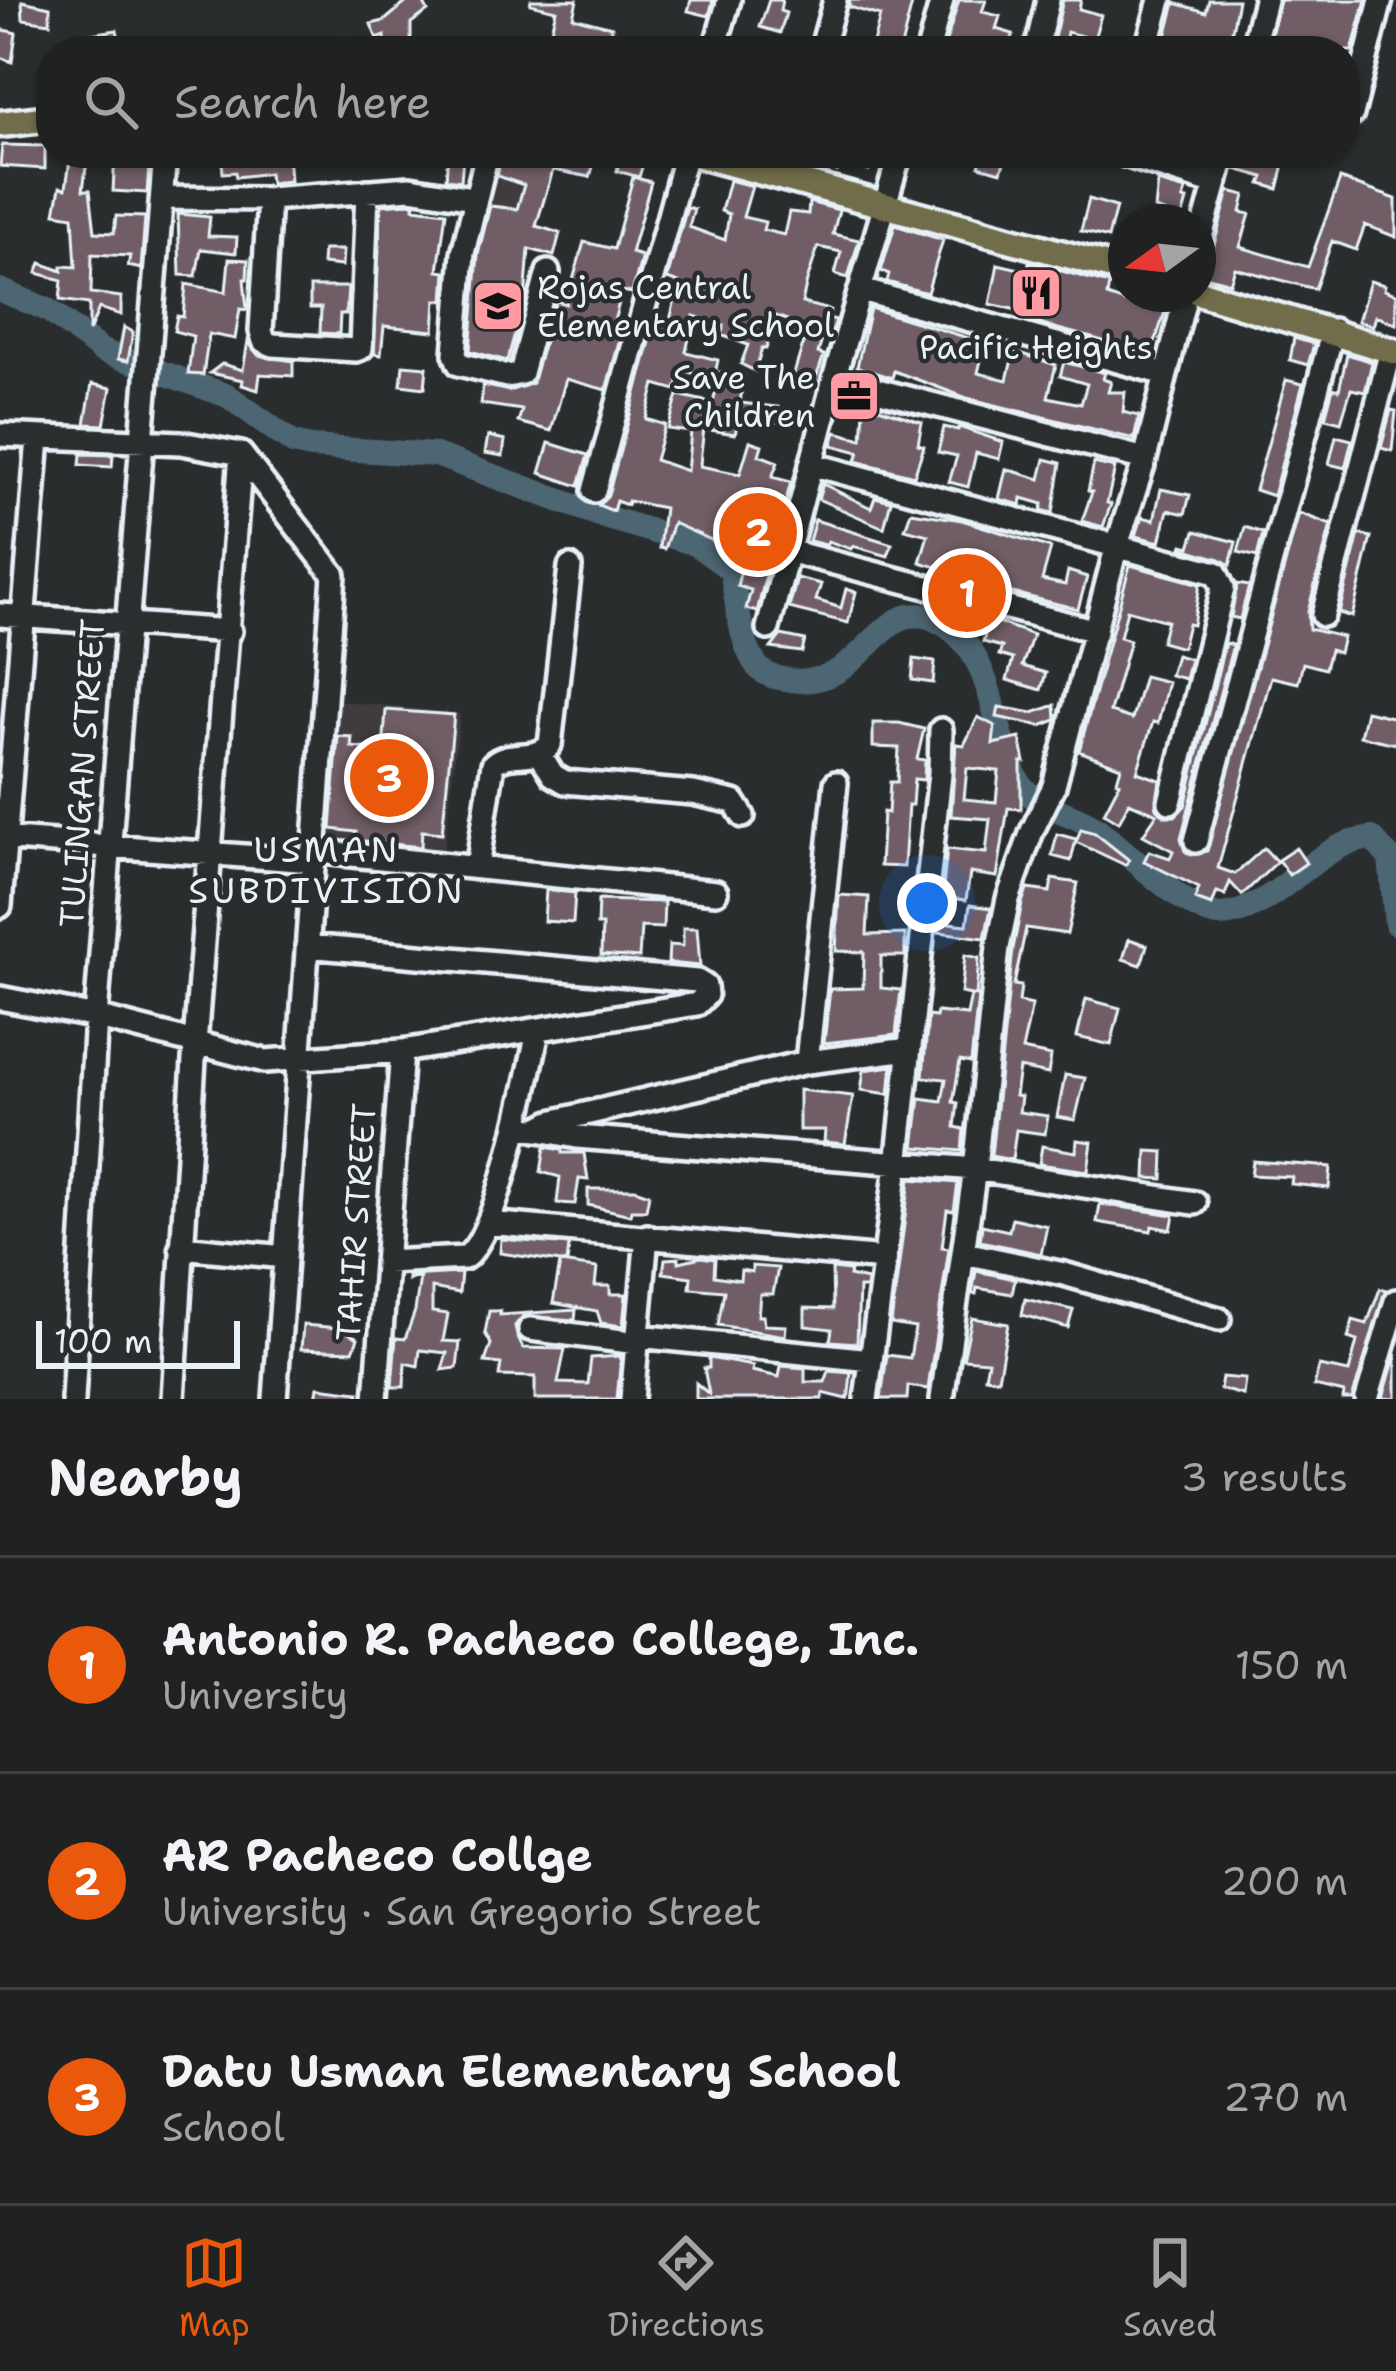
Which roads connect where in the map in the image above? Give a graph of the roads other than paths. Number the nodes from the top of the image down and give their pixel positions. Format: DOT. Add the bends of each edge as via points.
graph roads {
  1 [pos="729,0"];
  2 [pos="835,0"];
  3 [pos="942,0"];
  4 [pos="1048,0"];
  5 [pos="1160,0"];
  6 [pos="1265,0"];
  7 [pos="1381,0"];
  8 [pos="718,36"];
  9 [pos="825,36"];
  10 [pos="932,36"];
  11 [pos="1040,36"];
  12 [pos="1150,36"];
  13 [pos="1256,36"];
  14 [pos="1360,83"];
  15 [pos="36,120"];
  16 [pos="0,124"];
  17 [pos="164,168"];
  18 [pos="482,168"];
  19 [pos="685,168"];
  20 [pos="747,168"];
  21 [pos="789,168"];
  22 [pos="896,168"];
  23 [pos="1165,168"];
  24 [pos="1220,168"];
  25 [pos="786,178"];
  26 [pos="1215,184"];
  27 [pos="367,191"];
  28 [pos="162,198"];
  29 [pos="473,198"];
  30 [pos="269,199"];
  31 [pos="1210,204"];
  32 [pos="885,205"];
  33 [pos="1108,267"];
  34 [pos="548,272"];
  35 [pos="861,290"];
  36 [pos="1216,297"];
  37 [pos="1181,312"];
  38 [pos="1333,330"];
  39 [pos="1394,351"];
  40 [pos="1165,374"];
  41 [pos="833,379"];
  42 [pos="0,435"];
  43 [pos="38,438"];
  44 [pos="141,442"];
  45 [pos="241,454"];
  46 [pos="1145,459"];
  47 [pos="811,464"];
  48 [pos="594,490"];
  49 [pos="1117,545"];
  50 [pos="788,551"];
  51 [pos="570,567"];
  52 [pos="0,615"];
  53 [pos="1322,615"];
  54 [pos="26,616"];
  55 [pos="127,624"];
  56 [pos="768,628"];
  57 [pos="230,631"];
  58 [pos="1096,631"];
  59 [pos="941,730"];
  60 [pos="540,754"];
  61 [pos="836,783"];
  62 [pos="1170,802"];
  63 [pos="743,816"];
  64 [pos="4,839"];
  65 [pos="1196,841"];
  66 [pos="110,845"];
  67 [pos="209,852"];
  68 [pos="312,856"];
  69 [pos="477,868"];
  70 [pos="716,892"];
  71 [pos="0,906"];
  72 [pos="307,946"];
  73 [pos="0,998"];
  74 [pos="96,1017"];
  75 [pos="538,1031"];
  76 [pos="195,1044"];
  77 [pos="909,1049"];
  78 [pos="402,1051"];
  79 [pos="298,1061"];
  80 [pos="807,1062"];
  81 [pos="526,1128"];
  82 [pos="898,1165"];
  83 [pos="975,1168"];
  84 [pos="1195,1203"];
  85 [pos="488,1222"];
  86 [pos="647,1236"];
  87 [pos="182,1246"];
  88 [pos="964,1253"];
  89 [pos="285,1257"];
  90 [pos="884,1259"];
  91 [pos="386,1262"];
  92 [pos="1396,1300"];
  93 [pos="1219,1318"];
  94 [pos="530,1329"];
  95 [pos="638,1339"];
  96 [pos="871,1360"];
  97 [pos="73,1399"];
  98 [pos="173,1399"];
  99 [pos="275,1399"];
  100 [pos="376,1399"];
  101 [pos="632,1399"];
  102 [pos="866,1399"];
  103 [pos="942,1399"];
  104 [pos="1367,1399"];
  1 -- 8 [label="street"];
  2 -- 9 [label="street"];
  3 -- 10 [label="street"];
  4 -- 11 [label="street"];
  5 -- 12 [label="street"];
  6 -- 13 [label="street"];
  7 -- 14 [label="street"];
  15 -- 16 [label="main road"];
  17 -- 28 [label="street, TULINGAN STREET"];
  18 -- 29 [label="street"];
  19 -- 48 [label="street"];
  20 -- 25 [label="main road"];
  21 -- 25 [label="street"];
  22 -- 32 [label="street"];
  23 -- 26 [label="street"];
  24 -- 26 [label="street"];
  25 -- 32 [label="main road"];
  26 -- 31 [label="street"];
  27 -- 29 [label="street"];
  27 -- 30 [label="street"];
  27 -- 30 [label="street" via="356,350 264,341"];
  28 -- 30 [label="street"];
  28 -- 44 [label="street, TULINGAN STREET"];
  29 -- 34 [label="street" via="459,364 521,373"];
  32 -- 33 [label="main road"];
  32 -- 35 [label="street"];
  35 -- 40 [label="street"];
  35 -- 41 [label="street"];
  36 -- 38 [label="main road"];
  37 -- 40 [label="street"];
  38 -- 39 [label="main road"];
  38 -- 65 [label="street"];
  39 -- 53 [label="street"];
  40 -- 46 [label="street"];
  41 -- 46 [label="street"];
  41 -- 47 [label="street"];
  42 -- 43 [label="street"];
  43 -- 44 [label="street"];
  43 -- 54 [label="street"];
  44 -- 45 [label="street"];
  44 -- 55 [label="street, TULINGAN STREET"];
  45 -- 57 [label="street"];
  45 -- 68 [label="street" via="334,575"];
  46 -- 49 [label="street"];
  47 -- 49 [label="street"];
  47 -- 50 [label="street"];
  49 -- 58 [label="street"];
  49 -- 62 [label="street" via="1210,569 1223,588"];
  50 -- 56 [label="street"];
  50 -- 58 [label="street"];
  51 -- 60 [label="street" via="553,735"];
  52 -- 54 [label="street"];
  54 -- 55 [label="street"];
  54 -- 64 [label="street"];
  55 -- 57 [label="street"];
  55 -- 66 [label="street, TULINGAN STREET"];
  57 -- 67 [label="street"];
  58 -- 83 [label="street" via="1054,786 1008,899"];
  59 -- 77 [label="street"];
  60 -- 63 [label="street" via="565,782 693,793 734,802"];
  60 -- 69 [label="street" via="494,764"];
  61 -- 80 [label="street"];
  64 -- 66 [label="street"];
  64 -- 71 [label="street"];
  66 -- 67 [label="street"];
  66 -- 74 [label="street, TULINGAN STREET"];
  67 -- 68 [label="street"];
  67 -- 76 [label="street"];
  68 -- 69 [label="street"];
  68 -- 72 [label="street"];
  69 -- 70 [label="street"];
  72 -- 75 [label="street" via="705,986 698,1004"];
  72 -- 79 [label="street"];
  73 -- 74 [label="street"];
  74 -- 76 [label="street"];
  74 -- 97 [label="street, TULINGAN STREET"];
  75 -- 78 [label="street"];
  75 -- 81 [label="street"];
  76 -- 79 [label="street"];
  76 -- 87 [label="street"];
  77 -- 80 [label="street"];
  77 -- 82 [label="street"];
  78 -- 79 [label="street"];
  78 -- 91 [label="street, TAHIR STREET"];
  79 -- 89 [label="street"];
  80 -- 81 [label="street"];
  81 -- 82 [label="street"];
  81 -- 85 [label="street"];
  82 -- 83 [label="street"];
  82 -- 90 [label="street"];
  83 -- 84 [label="street"];
  83 -- 88 [label="street"];
  85 -- 86 [label="street"];
  85 -- 91 [label="street" via="464,1258"];
  86 -- 90 [label="street"];
  86 -- 95 [label="street"];
  87 -- 89 [label="street"];
  87 -- 98 [label="street"];
  88 -- 93 [label="street"];
  88 -- 103 [label="street"];
  89 -- 99 [label="street"];
  90 -- 96 [label="street"];
  91 -- 100 [label="street, TAHIR STREET"];
  92 -- 104 [label="street"];
  94 -- 95 [label="street"];
  95 -- 96 [label="street"];
  95 -- 101 [label="street"];
  96 -- 102 [label="street"];
}
